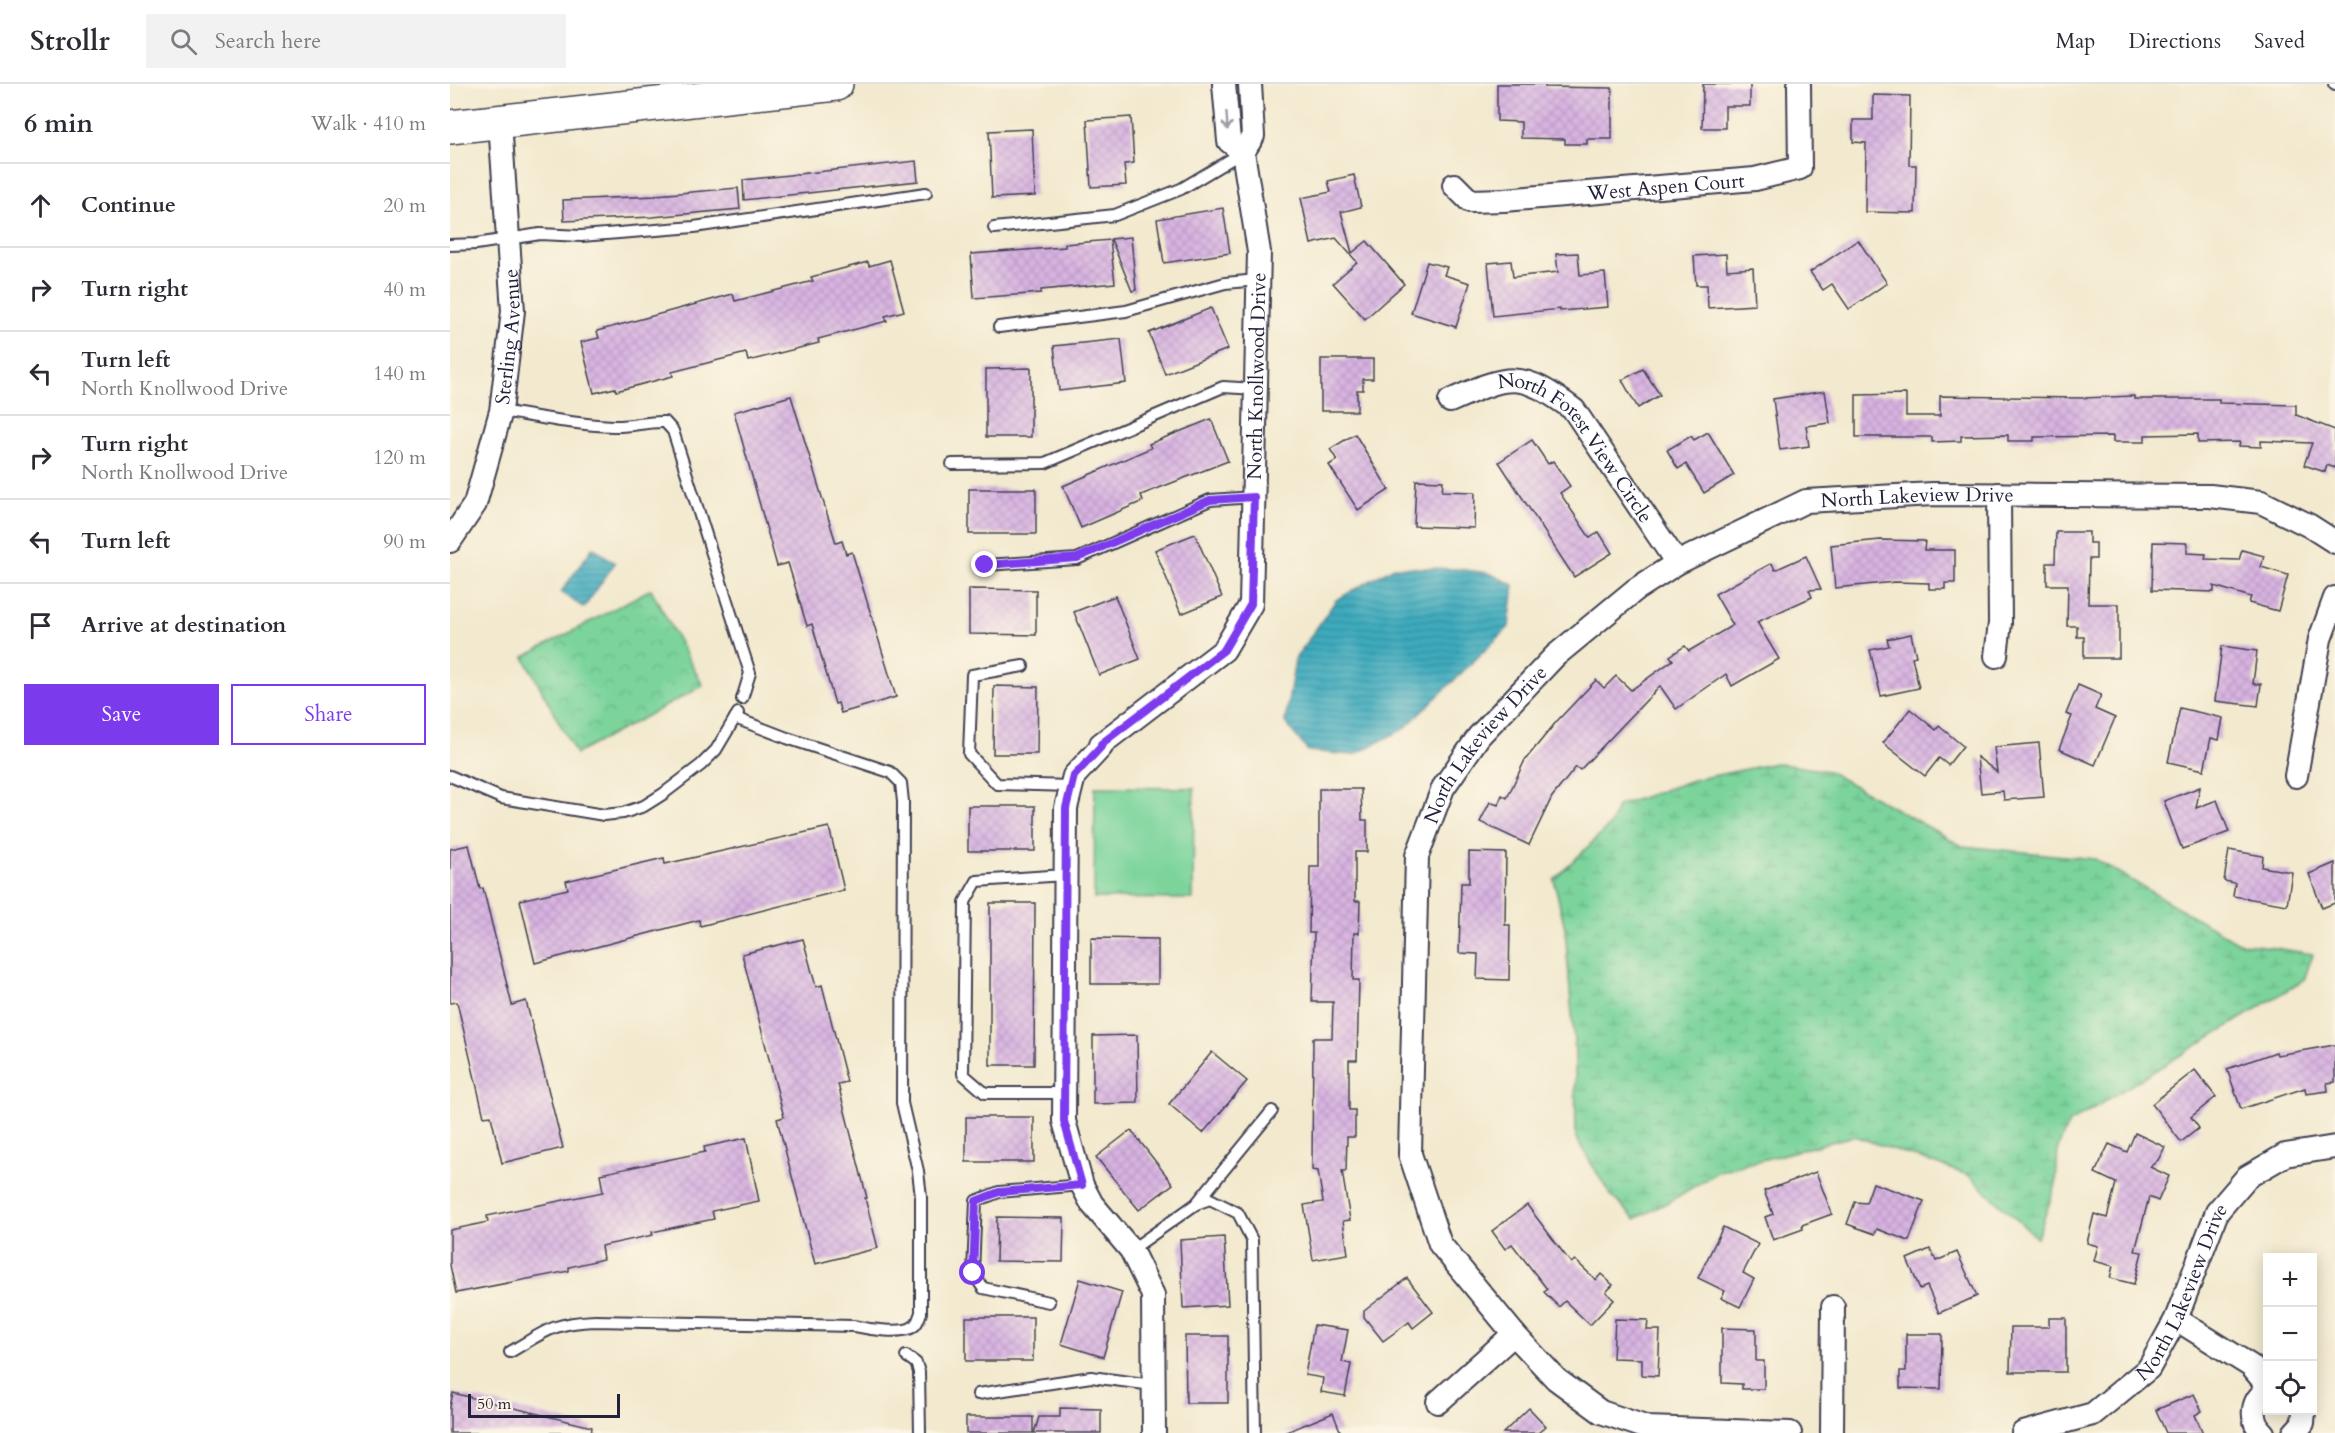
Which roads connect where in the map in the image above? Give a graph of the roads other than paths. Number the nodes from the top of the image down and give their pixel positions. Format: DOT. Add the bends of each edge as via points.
graph roads {
  1 [pos="836,84"];
  2 [pos="1224,84"];
  3 [pos="1251,84"];
  4 [pos="1799,84"];
  5 [pos="500,122"];
  6 [pos="450,127"];
  7 [pos="1243,152"];
  8 [pos="1455,185"];
  9 [pos="926,193"];
  10 [pos="994,228"];
  11 [pos="508,240"];
  12 [pos="450,245"];
  13 [pos="1258,280"];
  14 [pos="999,327"];
  15 [pos="1256,389"];
  16 [pos="1450,401"];
  17 [pos="501,411"];
  18 [pos="952,464"];
  19 [pos="1999,494"];
  20 [pos="1254,497"];
  21 [pos="450,541"];
  22 [pos="2335,542"];
  23 [pos="1677,562"];
  24 [pos="985,565"];
  25 [pos="2335,598"];
  26 [pos="1996,656"];
  27 [pos="1023,666"];
  28 [pos="742,699"];
  29 [pos="450,776"];
  30 [pos="2296,776"];
  31 [pos="1071,786"];
  32 [pos="1065,875"];
  33 [pos="1065,1093"];
  34 [pos="1272,1111"];
  35 [pos="2335,1147"];
  36 [pos="1082,1185"];
  37 [pos="1196,1204"];
  38 [pos="1131,1250"];
  39 [pos="1049,1302"];
  40 [pos="1833,1307"];
  41 [pos="2176,1319"];
  42 [pos="1514,1334"];
  43 [pos="510,1352"];
  44 [pos="906,1356"];
  45 [pos="2263,1381"];
  46 [pos="1153,1385"];
  47 [pos="2263,1393"];
  48 [pos="978,1394"];
  49 [pos="1438,1402"];
  50 [pos="2304,1415"];
  51 [pos="920,1433"];
  52 [pos="1154,1433"];
  53 [pos="1255,1433"];
  54 [pos="1790,1433"];
  55 [pos="1832,1433"];
  56 [pos="2023,1433"];
  57 [pos="2263,1433"];
  58 [pos="2294,1433"];
  1 -- 5 [label="main road"];
  2 -- 7 [label="street, North Knollwood Drive, one-way" via="1229,141"];
  3 -- 7 [label="street, North Knollwood Drive" via="1253,136"];
  4 -- 8 [label="street, West Aspen Court" via="1800,168 1755,179 1504,200 1470,201"];
  5 -- 6 [label="main road"];
  5 -- 11 [label="street, Sterling Avenue"];
  7 -- 10 [label="lane" via="1181,189 1115,214"];
  7 -- 13 [label="street, North Knollwood Drive" via="1259,252"];
  9 -- 11 [label="lane" via="694,227 581,236 540,234"];
  11 -- 12 [label="lane"];
  11 -- 17 [label="street, Sterling Avenue" via="513,311"];
  13 -- 14 [label="lane" via="1225,283 1126,311"];
  13 -- 15 [label="street, North Knollwood Drive"];
  15 -- 18 [label="lane" via="1223,387 1045,463"];
  15 -- 20 [label="street, North Knollwood Drive"];
  16 -- 23 [label="street, North Forest View Circle" via="1486,385 1512,380 1533,383 1553,395 1574,410"];
  17 -- 21 [label="street, Sterling Avenue" via="475,504"];
  17 -- 28 [label="lane" via="615,426 664,422 673,431 750,673"];
  19 -- 22 [label="street, North Lakeview Drive" via="2210,496 2261,502"];
  19 -- 23 [label="street, North Lakeview Drive" via="1806,501"];
  19 -- 26 [label="street" via="2000,623"];
  20 -- 24 [label="lane" via="1210,500 1077,558"];
  20 -- 31 [label="street, North Knollwood Drive" via="1251,604 1224,650 1101,744 1074,776"];
  23 -- 42 [label="street, North Lakeview Drive" via="1635,590 1555,656 1479,736 1443,788 1417,856 1410,1154 1440,1244"];
  25 -- 30 [label="street" via="2320,639"];
  27 -- 31 [label="lane" via="972,675 969,754 997,784"];
  29 -- 43 [label="lane" via="501,798 604,815 623,813 654,800 701,765 716,750 736,715 787,738 890,772 901,783 903,802 902,1103 921,1197 921,1312 916,1325 896,1330 854,1326 568,1323 540,1333"];
  31 -- 32 [label="street, North Knollwood Drive" via="1066,808"];
  32 -- 33 [label="street, North Knollwood Drive"];
  32 -- 33 [label="lane" via="977,881 965,902 963,1062 963,1074 985,1093"];
  33 -- 36 [label="street, North Knollwood Drive" via="1064,1121"];
  34 -- 37 [label="lane"];
  35 -- 41 [label="street, North Lakeview Drive" via="2285,1155 2247,1177 2217,1212"];
  36 -- 38 [label="street, North Knollwood Drive" via="1092,1204"];
  36 -- 39 [label="lane" via="999,1192 976,1201 973,1273 983,1288"];
  37 -- 38 [label="lane"];
  37 -- 53 [label="lane" via="1210,1199 1238,1213 1252,1240"];
  38 -- 46 [label="street, North Knollwood Drive" via="1153,1295"];
  40 -- 55 [label="street"];
  41 -- 45 [label="street" via="2252,1366"];
  41 -- 56 [label="street, North Lakeview Drive" via="2149,1368 2093,1414"];
  42 -- 49 [label="street"];
  42 -- 54 [label="street, North Lakeview Drive" via="1556,1379 1601,1413 1648,1428"];
  44 -- 51 [label="lane" via="916,1363 919,1372"];
  46 -- 48 [label="lane" via="1091,1377"];
  46 -- 52 [label="street, North Knollwood Drive"];
  47 -- 57 [label="street" via="2253,1407 2256,1424"];
  50 -- 58 [label="street" via="2303,1423"];
}
